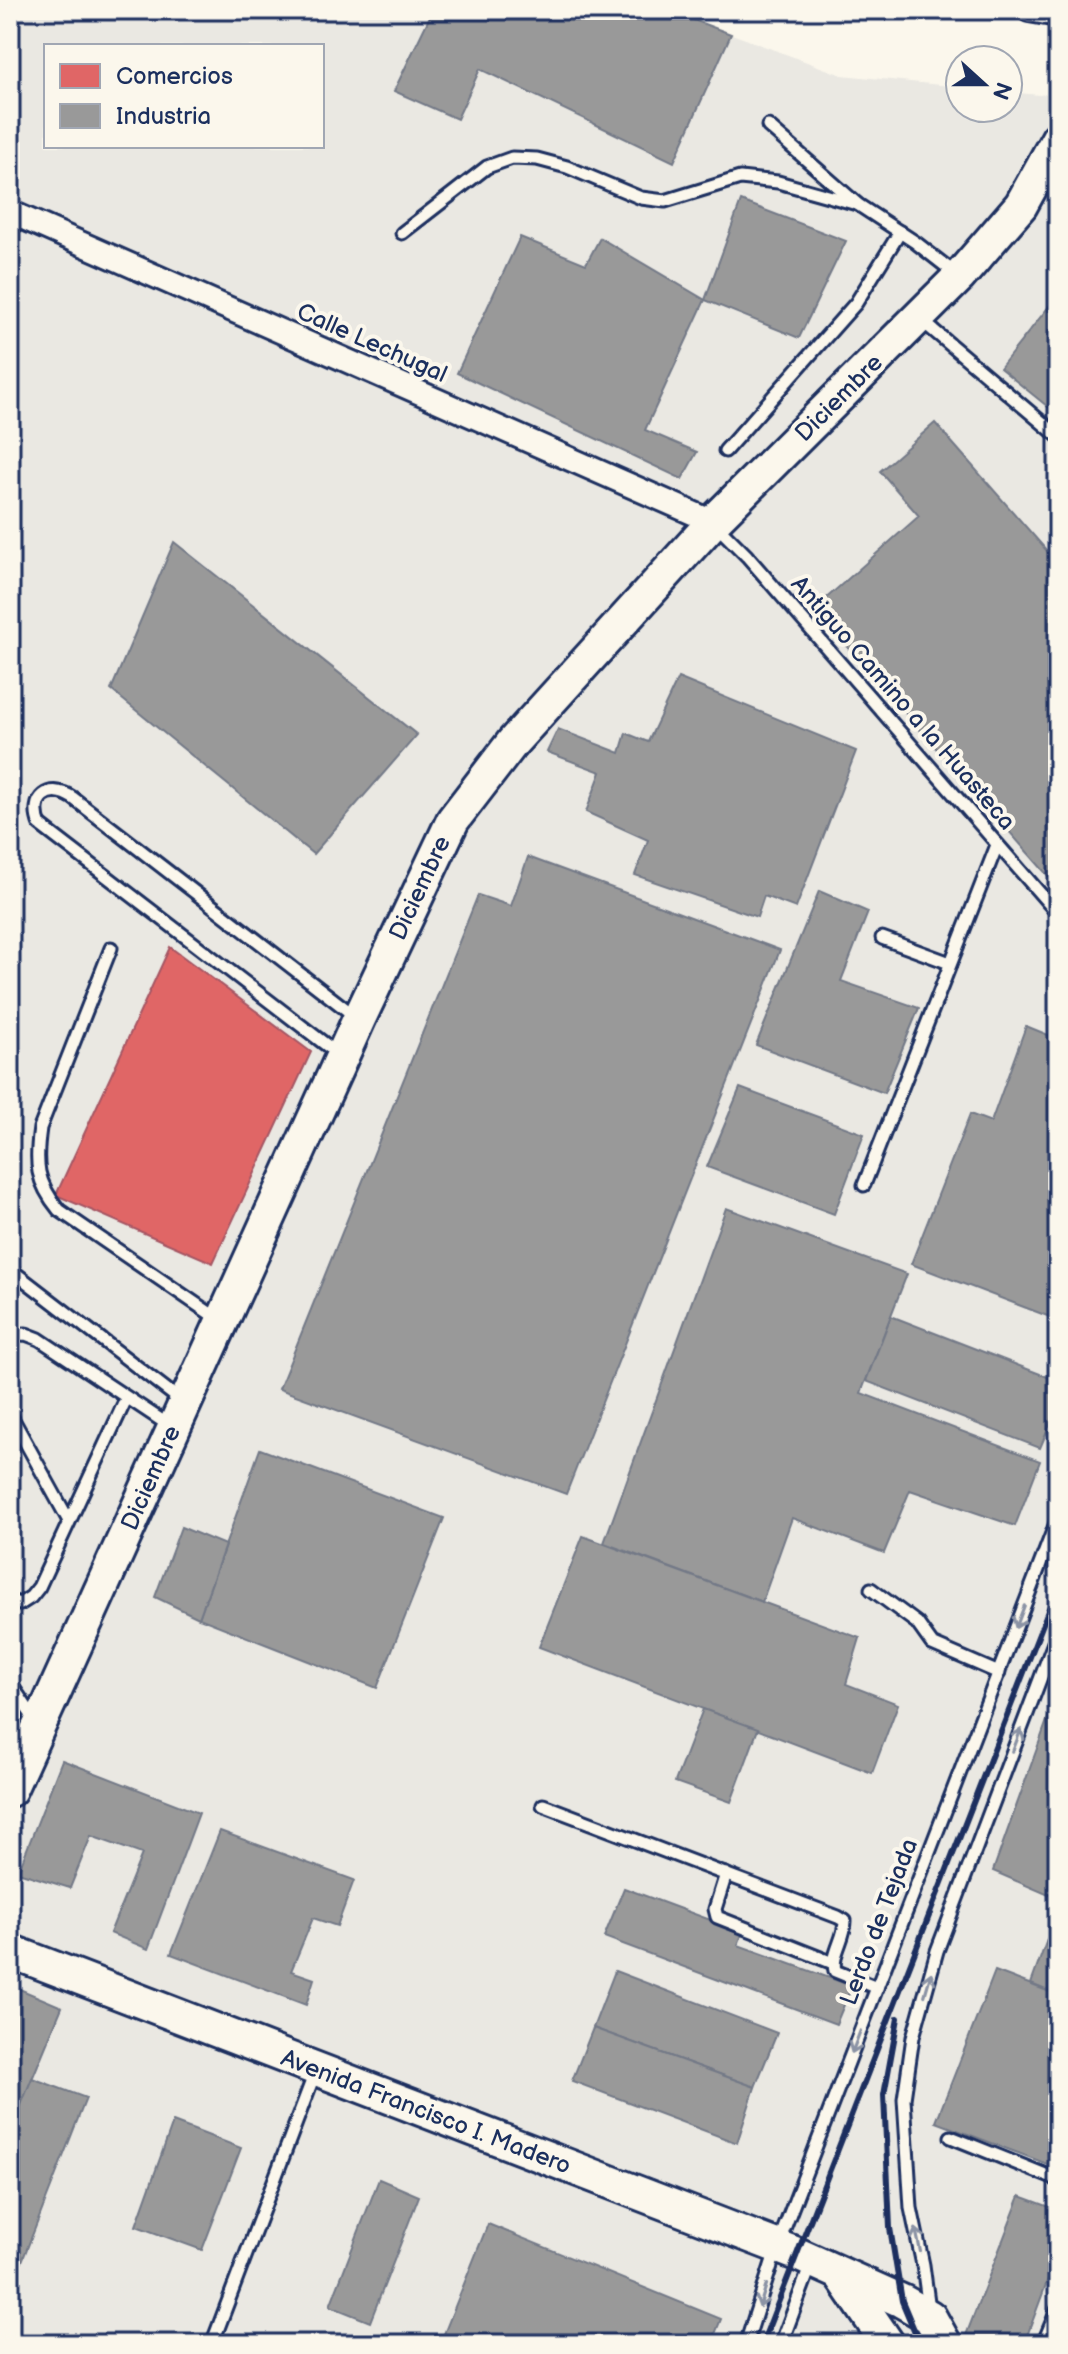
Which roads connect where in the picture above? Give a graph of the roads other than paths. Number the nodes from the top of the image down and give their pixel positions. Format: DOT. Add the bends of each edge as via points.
graph roads {
  1 [pos="1029,10"];
  2 [pos="1058,15"];
  3 [pos="768,126"];
  4 [pos="1058,138"];
  5 [pos="857,204"];
  6 [pos="10,212"];
  7 [pos="900,232"];
  8 [pos="402,233"];
  9 [pos="959,277"];
  10 [pos="919,319"];
  11 [pos="1058,436"];
  12 [pos="725,451"];
  13 [pos="713,522"];
  14 [pos="997,845"];
  15 [pos="1058,914"];
  16 [pos="882,938"];
  17 [pos="111,948"];
  18 [pos="950,963"];
  19 [pos="359,1019"];
  20 [pos="341,1057"];
  21 [pos="864,1185"];
  22 [pos="10,1269"];
  23 [pos="222,1321"];
  24 [pos="10,1335"];
  25 [pos="126,1399"];
  26 [pos="10,1414"];
  27 [pos="179,1416"];
  28 [pos="1058,1518"];
  29 [pos="69,1521"];
  30 [pos="871,1589"];
  31 [pos="10,1601"];
  32 [pos="1058,1632"];
  33 [pos="999,1673"];
  34 [pos="10,1683"];
  35 [pos="39,1726"];
  36 [pos="10,1790"];
  37 [pos="543,1805"];
  38 [pos="726,1874"];
  39 [pos="10,1951"];
  40 [pos="833,1963"];
  41 [pos="877,1988"];
  42 [pos="317,2070"];
  43 [pos="951,2137"];
  44 [pos="1058,2180"];
  45 [pos="777,2247"];
  46 [pos="812,2261"];
  47 [pos="841,2275"];
  48 [pos="1058,2308"];
  49 [pos="938,2331"];
  50 [pos="212,2344"];
  51 [pos="746,2344"];
  52 [pos="781,2344"];
  53 [pos="888,2344"];
  54 [pos="1043,2344"];
  1 -- 2 [label="street"];
  3 -- 5 [label="lane"];
  4 -- 9 [label="street, Diciembre" via="1021,205"];
  5 -- 7 [label="lane"];
  5 -- 8 [label="lane" via="778,182 740,178 665,201 641,198 567,167 512,158 487,167"];
  6 -- 13 [label="street, Calle Lechugal"];
  7 -- 9 [label="lane"];
  7 -- 12 [label="lane" via="856,303"];
  9 -- 10 [label="street, Diciembre"];
  10 -- 11 [label="lane"];
  10 -- 13 [label="street, Diciembre"];
  13 -- 14 [label="lane, Antiguo Camino a la Huasteca"];
  13 -- 19 [label="street, Diciembre" via="513,742 453,820"];
  14 -- 15 [label="lane, Antiguo Camino a la Huasteca"];
  14 -- 18 [label="lane"];
  16 -- 18 [label="lane"];
  17 -- 23 [label="lane" via="40,1128 36,1158 43,1190 59,1210"];
  18 -- 21 [label="lane"];
  19 -- 20 [label="street, Diciembre"];
  19 -- 20 [label="lane" via="73,798 56,790 43,795 40,825"];
  20 -- 23 [label="street, Diciembre"];
  22 -- 27 [label="lane"];
  23 -- 27 [label="street, Diciembre"];
  24 -- 25 [label="lane" via="39,1339"];
  25 -- 27 [label="lane"];
  25 -- 29 [label="lane"];
  26 -- 29 [label="lane"];
  27 -- 35 [label="street, Diciembre"];
  28 -- 33 [label="lane, Lerdo de Tejada, one-way"];
  29 -- 31 [label="lane" via="39,1587 20,1604"];
  30 -- 33 [label="lane" via="917,1623 932,1644"];
  49 -- 32 [label="lane, one-way" via="911,2208 904,2099 913,2037 937,1951"];
  33 -- 41 [label="lane, Lerdo de Tejada"];
  34 -- 35 [label="lane"];
  35 -- 36 [label="street, Diciembre"];
  37 -- 38 [label="lane"];
  38 -- 40 [label="lane" via="717,1917"];
  38 -- 40 [label="lane" via="845,1921"];
  39 -- 42 [label="street, Avenida Francisco I. Madero"];
  40 -- 41 [label="lane" via="841,1975"];
  41 -- 45 [label="lane, Lerdo de Tejada, one-way"];
  42 -- 45 [label="street, Avenida Francisco I. Madero"];
  42 -- 50 [label="lane"];
  43 -- 44 [label="lane"];
  45 -- 46 [label="street, Avenida Francisco I. Madero"];
  45 -- 51 [label="lane, Lerdo de Tejada, one-way"];
  46 -- 47 [label="street, Avenida Francisco I. Madero"];
  46 -- 52 [label="lane"];
  47 -- 49 [label="street, Avenida Francisco I. Madero" via="902,2301"];
  47 -- 53 [label="street, Avenida Francisco I. Madero"];
  48 -- 54 [label="lane"];
}
